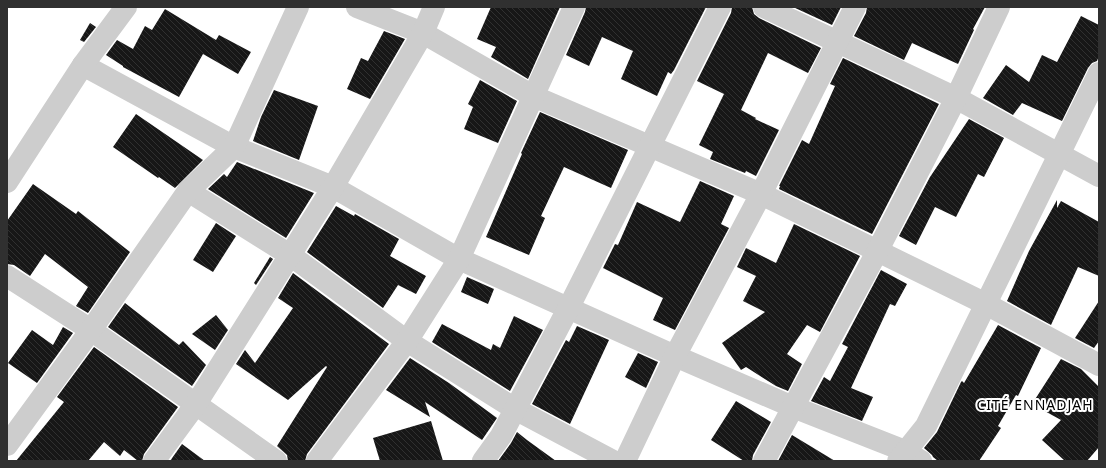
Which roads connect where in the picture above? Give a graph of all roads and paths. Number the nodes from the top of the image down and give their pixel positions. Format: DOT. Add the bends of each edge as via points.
graph roads {
  1 [pos="126,7"];
  2 [pos="298,7"];
  3 [pos="357,7"];
  4 [pos="434,7"];
  5 [pos="574,7"];
  6 [pos="720,7"];
  7 [pos="764,7"];
  8 [pos="855,7"];
  9 [pos="999,7"];
  10 [pos="423,33"];
  11 [pos="837,42"];
  12 [pos="82,65"];
  13 [pos="1099,73"];
  14 [pos="534,96"];
  15 [pos="956,98"];
  16 [pos="234,147"];
  17 [pos="651,147"];
  18 [pos="1059,154"];
  19 [pos="1099,176"];
  20 [pos="7,182"];
  21 [pos="333,187"];
  22 [pos="188,191"];
  23 [pos="761,194"];
  24 [pos="877,252"];
  25 [pos="290,255"];
  26 [pos="459,258"];
  27 [pos="7,276"];
  28 [pos="986,304"];
  29 [pos="569,307"];
  30 [pos="91,330"];
  31 [pos="407,341"];
  32 [pos="675,356"];
  33 [pos="1099,365"];
  34 [pos="196,404"];
  35 [pos="793,407"];
  36 [pos="515,409"];
  37 [pos="7,445"];
  38 [pos="908,458"];
  39 [pos="154,461"];
  40 [pos="276,461"];
  41 [pos="317,461"];
  42 [pos="483,461"];
  43 [pos="613,461"];
  44 [pos="625,461"];
  45 [pos="764,461"];
  1 -- 12 [label="street"];
  2 -- 16 [label="street"];
  3 -- 10 [label="street"];
  4 -- 10 [label="street"];
  5 -- 14 [label="street"];
  6 -- 17 [label="street"];
  7 -- 11 [label="street"];
  8 -- 11 [label="street"];
  9 -- 15 [label="street"];
  10 -- 14 [label="street"];
  10 -- 21 [label="street"];
  11 -- 15 [label="street"];
  11 -- 23 [label="street"];
  12 -- 16 [label="street"];
  12 -- 20 [label="street"];
  13 -- 18 [label="street"];
  14 -- 17 [label="street"];
  14 -- 26 [label="street"];
  15 -- 18 [label="street"];
  15 -- 24 [label="street"];
  16 -- 21 [label="street"];
  16 -- 22 [label="street"];
  17 -- 23 [label="street"];
  17 -- 29 [label="street"];
  18 -- 19 [label="street"];
  18 -- 28 [label="street"];
  21 -- 25 [label="street"];
  21 -- 26 [label="street"];
  22 -- 25 [label="street"];
  22 -- 30 [label="street"];
  23 -- 24 [label="street"];
  23 -- 32 [label="street"];
  24 -- 28 [label="street"];
  24 -- 35 [label="street"];
  25 -- 31 [label="street"];
  25 -- 34 [label="street"];
  26 -- 29 [label="street"];
  26 -- 31 [label="street"];
  27 -- 30 [label="street"];
  28 -- 33 [label="street"];
  28 -- 38 [label="street"];
  29 -- 32 [label="street"];
  29 -- 36 [label="street"];
  30 -- 34 [label="street"];
  30 -- 37 [label="street"];
  31 -- 36 [label="street"];
  31 -- 41 [label="street"];
  32 -- 35 [label="street"];
  32 -- 44 [label="street"];
  34 -- 39 [label="street"];
  34 -- 40 [label="street"];
  35 -- 38 [label="street"];
  35 -- 45 [label="street"];
  36 -- 42 [label="street" via="501,436"];
  36 -- 43 [label="street"];
}
